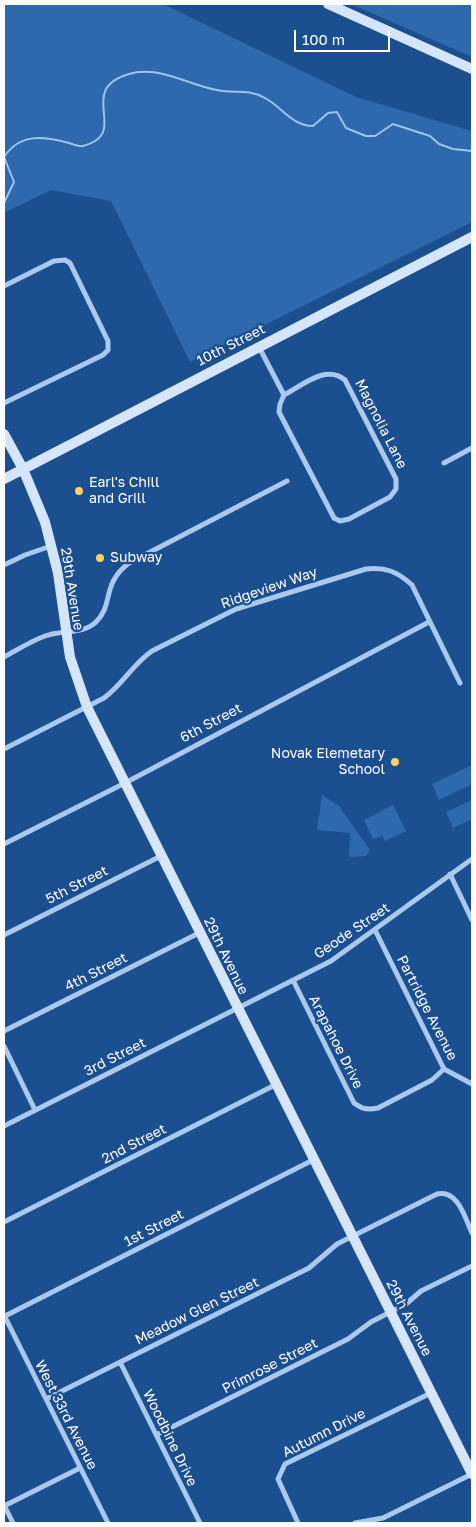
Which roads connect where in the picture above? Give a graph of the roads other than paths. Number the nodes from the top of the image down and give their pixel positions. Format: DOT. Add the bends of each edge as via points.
graph roads {
  1 [pos="328,4"];
  2 [pos="472,69"];
  3 [pos="472,237"];
  4 [pos="4,286"];
  5 [pos="259,346"];
  6 [pos="284,395"];
  7 [pos="4,403"];
  8 [pos="4,434"];
  9 [pos="472,448"];
  10 [pos="444,463"];
  11 [pos="23,469"];
  12 [pos="4,478"];
  13 [pos="287,481"];
  14 [pos="52,546"];
  15 [pos="4,566"];
  16 [pos="429,622"];
  17 [pos="65,630"];
  18 [pos="4,657"];
  19 [pos="460,683"];
  20 [pos="87,707"];
  21 [pos="4,749"];
  22 [pos="125,783"];
  23 [pos="4,844"];
  24 [pos="161,856"];
  25 [pos="472,859"];
  26 [pos="450,874"];
  27 [pos="472,920"];
  28 [pos="375,930"];
  29 [pos="199,933"];
  30 [pos="4,935"];
  31 [pos="293,980"];
  32 [pos="236,1008"];
  33 [pos="4,1031"];
  34 [pos="4,1046"];
  35 [pos="444,1069"];
  36 [pos="472,1084"];
  37 [pos="275,1085"];
  38 [pos="35,1110"];
  39 [pos="4,1126"];
  40 [pos="313,1160"];
  41 [pos="4,1222"];
  42 [pos="472,1233"];
  43 [pos="353,1236"];
  44 [pos="472,1266"];
  45 [pos="391,1312"];
  46 [pos="4,1315"];
  47 [pos="120,1362"];
  48 [pos="432,1393"];
  49 [pos="46,1399"];
  50 [pos="156,1435"];
  51 [pos="80,1468"];
  52 [pos="472,1474"];
  53 [pos="4,1506"];
  54 [pos="13,1523"];
  55 [pos="108,1523"];
  56 [pos="200,1523"];
  57 [pos="298,1523"];
  58 [pos="355,1523"];
  1 -- 2 [label="street"];
  3 -- 5 [label="street, 10th Street"];
  4 -- 7 [label="street" via="54,261 70,263 108,341 108,350"];
  5 -- 6 [label="street, Magnolia Lane"];
  5 -- 11 [label="street, 10th Street"];
  6 -- 6 [label="street, Magnolia Lane" via="280,412 334,518 340,521 349,519 390,497 396,489 396,479 345,380 337,373 326,373"];
  8 -- 11 [label="street, 29th Avenue"];
  9 -- 10 [label="street"];
  11 -- 12 [label="street, 10th Street"];
  11 -- 14 [label="street, 29th Avenue"];
  13 -- 17 [label="street" via="130,563 119,571 111,584 104,612 98,620 90,627"];
  14 -- 15 [label="street"];
  14 -- 17 [label="street, 29th Avenue"];
  16 -- 19 [label="street, Ridgeview Way"];
  16 -- 20 [label="street, Ridgeview Way" via="412,585 400,574 387,569 366,568 236,609 152,651 115,690"];
  16 -- 22 [label="street, 6th Street"];
  17 -- 18 [label="street" via="44,636"];
  17 -- 20 [label="street, 29th Avenue" via="70,657"];
  20 -- 21 [label="street, Ridgeview Way"];
  20 -- 22 [label="street, 29th Avenue"];
  22 -- 23 [label="street, 6th Street"];
  22 -- 24 [label="street, 29th Avenue"];
  24 -- 29 [label="street, 29th Avenue"];
  24 -- 30 [label="street, 5th Street"];
  25 -- 26 [label="street, Geode Street"];
  26 -- 27 [label="street"];
  26 -- 28 [label="street, Geode Street"];
  28 -- 31 [label="street, Geode Street" via="331,961"];
  28 -- 35 [label="street, Partridge Avenue"];
  29 -- 32 [label="street, 29th Avenue"];
  29 -- 33 [label="street, 4th Street"];
  31 -- 32 [label="street, Geode Street"];
  31 -- 35 [label="street, Arapahoe Drive" via="354,1103 361,1108 378,1108 432,1080"];
  32 -- 37 [label="street, 29th Avenue"];
  32 -- 38 [label="street, 3rd Street"];
  34 -- 38 [label="street"];
  35 -- 36 [label="street, Partridge Avenue"];
  37 -- 40 [label="street, 29th Avenue"];
  37 -- 41 [label="street, 2nd Street"];
  38 -- 39 [label="street, 3rd Street"];
  40 -- 43 [label="street, 29th Avenue"];
  40 -- 46 [label="street, 1st Street"];
  42 -- 43 [label="street, Meadow Glen Street" via="454,1197 444,1192"];
  43 -- 45 [label="street, 29th Avenue"];
  43 -- 47 [label="street, Meadow Glen Street" via="337,1244 309,1268"];
  44 -- 45 [label="street, Primrose Street" via="421,1291"];
  45 -- 48 [label="street, 29th Avenue"];
  45 -- 50 [label="street, Primrose Street" via="348,1339"];
  46 -- 49 [label="street, West 33rd Avenue"];
  47 -- 49 [label="street, Meadow Glen Street"];
  47 -- 50 [label="street, Woodbine Drive"];
  48 -- 52 [label="street, 29th Avenue"];
  48 -- 57 [label="street, Autumn Drive" via="285,1464 278,1479"];
  49 -- 51 [label="street, West 33rd Avenue"];
  50 -- 56 [label="street, Woodbine Drive"];
  51 -- 53 [label="street"];
  51 -- 55 [label="street, West 33rd Avenue"];
  52 -- 58 [label="street" via="383,1518"];
  53 -- 54 [label="street"];
}
